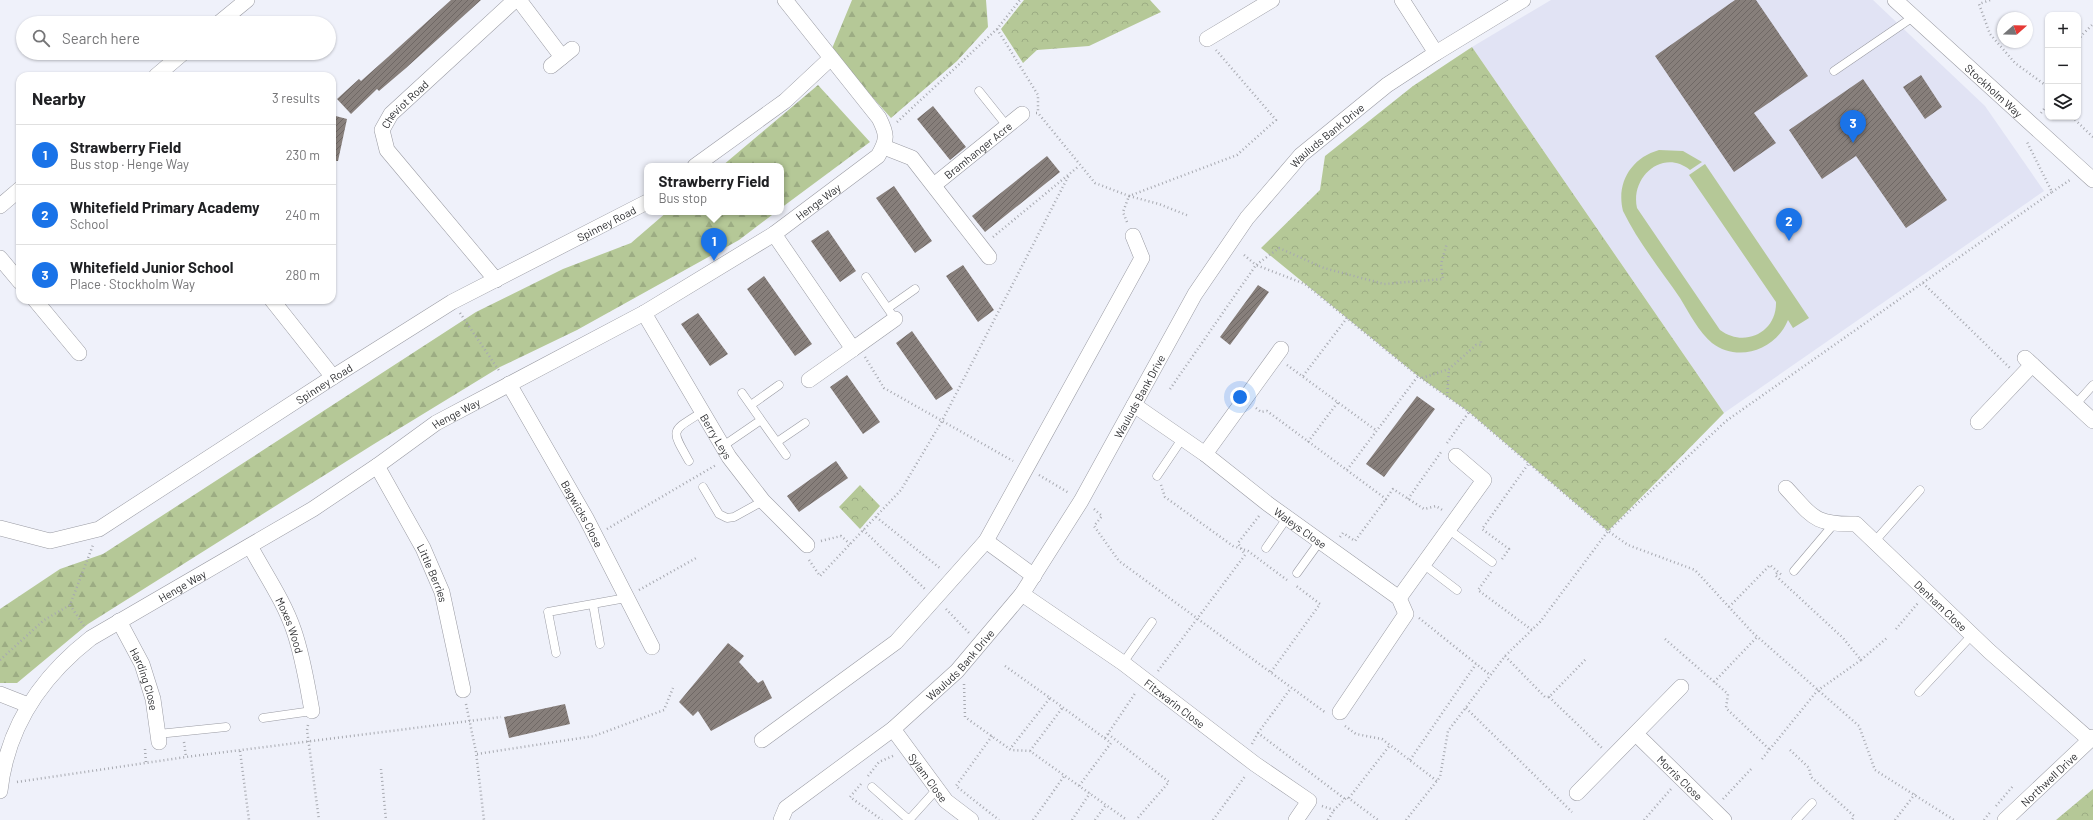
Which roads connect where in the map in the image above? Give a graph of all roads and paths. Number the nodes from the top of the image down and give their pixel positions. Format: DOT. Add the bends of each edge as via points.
graph roads {
  1 [pos="247,0"];
  2 [pos="515,0"];
  3 [pos="519,0"];
  4 [pos="785,0"];
  5 [pos="1020,0"];
  6 [pos="1272,0"];
  7 [pos="1402,0"];
  8 [pos="1523,0"];
  9 [pos="1895,0"];
  10 [pos="1990,0"];
  11 [pos="228,16"];
  12 [pos="1913,17"];
  13 [pos="2093,24"];
  14 [pos="997,29"];
  15 [pos="2081,36"];
  16 [pos="1207,39"];
  17 [pos="1436,53"];
  18 [pos="562,57"];
  19 [pos="831,58"];
  20 [pos="175,60"];
  21 [pos="1834,71"];
  22 [pos="161,72"];
  23 [pos="2045,85"];
  24 [pos="979,91"];
  25 [pos="1038,113"];
  26 [pos="1022,114"];
  27 [pos="2075,120"];
  28 [pos="895,123"];
  29 [pos="1007,126"];
  30 [pos="2024,137"];
  31 [pos="2093,137"];
  32 [pos="884,147"];
  33 [pos="700,163"];
  34 [pos="1079,166"];
  35 [pos="1069,175"];
  36 [pos="2071,180"];
  37 [pos="2093,180"];
  38 [pos="934,185"];
  39 [pos="16,192"];
  40 [pos="2052,192"];
  41 [pos="1129,196"];
  42 [pos="644,204"];
  43 [pos="0,206"];
  44 [pos="1189,216"];
  45 [pos="774,234"];
  46 [pos="1133,236"];
  47 [pos="1447,242"];
  48 [pos="1244,255"];
  49 [pos="989,257"];
  50 [pos="0,258"];
  51 [pos="1256,265"];
  52 [pos="16,277"];
  53 [pos="866,277"];
  54 [pos="496,280"];
  55 [pos="1923,283"];
  56 [pos="916,289"];
  57 [pos="452,302"];
  58 [pos="38,304"];
  59 [pos="275,304"];
  60 [pos="644,313"];
  61 [pos="892,314"];
  62 [pos="1347,318"];
  63 [pos="1481,341"];
  64 [pos="853,349"];
  65 [pos="79,353"];
  66 [pos="1278,353"];
  67 [pos="1449,369"];
  68 [pos="1303,376"];
  69 [pos="1418,376"];
  70 [pos="333,377"];
  71 [pos="1421,378"];
  72 [pos="2021,378"];
  73 [pos="809,380"];
  74 [pos="508,384"];
  75 [pos="779,385"];
  76 [pos="2093,385"];
  77 [pos="1170,389"];
  78 [pos="742,393"];
  79 [pos="1447,397"];
  80 [pos="1245,399"];
  81 [pos="1338,402"];
  82 [pos="2076,404"];
  83 [pos="751,405"];
  84 [pos="1134,405"];
  85 [pos="702,412"];
  86 [pos="1469,412"];
  87 [pos="761,420"];
  88 [pos="942,421"];
  89 [pos="2093,421"];
  90 [pos="1978,422"];
  91 [pos="804,423"];
  92 [pos="1377,431"];
  93 [pos="1182,439"];
  94 [pos="777,442"];
  95 [pos="1308,442"];
  96 [pos="1448,450"];
  97 [pos="726,452"];
  98 [pos="1205,454"];
  99 [pos="786,455"];
  100 [pos="689,461"];
  101 [pos="1529,463"];
  102 [pos="377,466"];
  103 [pos="1028,469"];
  104 [pos="1347,470"];
  105 [pos="1157,476"];
  106 [pos="703,487"];
  107 [pos="1786,488"];
  108 [pos="1920,490"];
  109 [pos="1072,495"];
  110 [pos="1408,498"];
  111 [pos="1386,499"];
  112 [pos="763,501"];
  113 [pos="1268,504"];
  114 [pos="1092,507"];
  115 [pos="876,517"];
  116 [pos="1287,518"];
  117 [pos="1451,524"];
  118 [pos="1833,525"];
  119 [pos="0,528"];
  120 [pos="100,529"];
  121 [pos="863,530"];
  122 [pos="1608,531"];
  123 [pos="595,536"];
  124 [pos="986,541"];
  125 [pos="1875,541"];
  126 [pos="850,544"];
  127 [pos="808,545"];
  128 [pos="1326,545"];
  129 [pos="250,546"];
  130 [pos="1266,548"];
  131 [pos="1241,549"];
  132 [pos="698,557"];
  133 [pos="1501,560"];
  134 [pos="1423,564"];
  135 [pos="1494,564"];
  136 [pos="1794,571"];
  137 [pos="1778,572"];
  138 [pos="1297,573"];
  139 [pos="1034,576"];
  140 [pos="953,578"];
  141 [pos="1457,590"];
  142 [pos="1927,592"];
  143 [pos="1022,594"];
  144 [pos="626,598"];
  145 [pos="1399,598"];
  146 [pos="935,599"];
  147 [pos="593,604"];
  148 [pos="70,605"];
  149 [pos="1729,607"];
  150 [pos="1406,614"];
  151 [pos="1198,618"];
  152 [pos="119,621"];
  153 [pos="1152,622"];
  154 [pos="1896,628"];
  155 [pos="1532,630"];
  156 [pos="1972,635"];
  157 [pos="972,636"];
  158 [pos="1757,637"];
  159 [pos="1888,637"];
  160 [pos="91,638"];
  161 [pos="1665,640"];
  162 [pos="600,644"];
  163 [pos="652,647"];
  164 [pos="556,653"];
  165 [pos="1505,656"];
  166 [pos="1587,658"];
  167 [pos="0,660"];
  168 [pos="1861,660"];
  169 [pos="1123,663"];
  170 [pos="1476,664"];
  171 [pos="1005,666"];
  172 [pos="957,671"];
  173 [pos="1271,672"];
  174 [pos="1490,676"];
  175 [pos="1147,681"];
  176 [pos="1714,682"];
  177 [pos="1681,687"];
  178 [pos="673,688"];
  179 [pos="1291,688"];
  180 [pos="463,690"];
  181 [pos="1817,690"];
  182 [pos="1919,692"];
  183 [pos="0,694"];
  184 [pos="1050,698"];
  185 [pos="1549,698"];
  186 [pos="28,705"];
  187 [pos="1063,708"];
  188 [pos="1466,708"];
  189 [pos="312,711"];
  190 [pos="501,717"];
  191 [pos="1337,717"];
  192 [pos="263,718"];
  193 [pos="469,721"];
  194 [pos="226,727"];
  195 [pos="893,729"];
  196 [pos="1258,733"];
  197 [pos="1108,734"];
  198 [pos="1636,734"];
  199 [pos="992,736"];
  200 [pos="158,738"];
  201 [pos="1105,738"];
  202 [pos="2092,738"];
  203 [pos="1778,739"];
  204 [pos="762,740"];
  205 [pos="309,742"];
  206 [pos="1781,742"];
  207 [pos="1390,745"];
  208 [pos="1010,749"];
  209 [pos="1769,749"];
  210 [pos="1790,750"];
  211 [pos="240,751"];
  212 [pos="1030,751"];
  213 [pos="477,754"];
  214 [pos="1612,758"];
  215 [pos="1762,759"];
  216 [pos="1250,760"];
  217 [pos="1410,760"];
  218 [pos="1753,767"];
  219 [pos="381,769"];
  220 [pos="1065,775"];
  221 [pos="1681,778"];
  222 [pos="1437,781"];
  223 [pos="1079,786"];
  224 [pos="2013,786"];
  225 [pos="872,787"];
  226 [pos="0,788"];
  227 [pos="937,789"];
  228 [pos="1090,793"];
  229 [pos="1577,793"];
  230 [pos="1915,794"];
  231 [pos="1345,798"];
  232 [pos="1348,798"];
  233 [pos="1309,801"];
  234 [pos="1812,803"];
  235 [pos="1106,805"];
  236 [pos="1713,809"];
  237 [pos="1334,810"];
  238 [pos="1572,812"];
  239 [pos="1952,819"];
  240 [pos="249,820"];
  241 [pos="319,820"];
  242 [pos="386,820"];
  243 [pos="484,820"];
  244 [pos="781,820"];
  245 [pos="971,820"];
  246 [pos="999,820"];
  247 [pos="1033,820"];
  248 [pos="1072,820"];
  249 [pos="1095,820"];
  250 [pos="1127,820"];
  251 [pos="1136,820"];
  252 [pos="1213,820"];
  253 [pos="1296,820"];
  254 [pos="1328,820"];
  255 [pos="1378,820"];
  256 [pos="1406,820"];
  257 [pos="1644,820"];
  258 [pos="1724,820"];
  259 [pos="1796,820"];
  260 [pos="1852,820"];
  261 [pos="1895,820"];
  262 [pos="1984,820"];
  263 [pos="2005,820"];
  1 -- 11 [label="street"];
  2 -- 54 [label="street, Cheviot Road" via="391,114 382,130 387,150"];
  3 -- 18 [label="street"];
  4 -- 19 [label="street"];
  5 -- 14 [label="path"];
  6 -- 16 [label="street"];
  7 -- 17 [label="street"];
  8 -- 17 [label="street, Wauluds Bank Drive"];
  9 -- 12 [label="street, Stockholm Way"];
  10 -- 23 [label="path" via="1979,4 1990,34 2015,63"];
  12 -- 21 [label="lane"];
  12 -- 37 [label="street, Stockholm Way"];
  13 -- 15 [label="path"];
  14 -- 25 [label="path" via="1038,95"];
  14 -- 28 [label="path"];
  16 -- 41 [label="path" via="1276,120 1237,155"];
  17 -- 84 [label="street, Wauluds Bank Drive" via="1387,86 1301,155 1247,218 1195,294"];
  19 -- 32 [label="street" via="878,118 886,133"];
  19 -- 33 [label="street" via="785,101"];
  20 -- 22 [label="street"];
  24 -- 29 [label="lane"];
  25 -- 26 [label="path"];
  25 -- 34 [label="path"];
  26 -- 29 [label="street, Bramhanger Acre"];
  27 -- 31 [label="path"];
  29 -- 38 [label="street, Bramhanger Acre"];
  30 -- 40 [label="path"];
  32 -- 38 [label="street, Bramhanger Acre" via="912,158"];
  32 -- 45 [label="street, Henge Way" via="878,156"];
  34 -- 35 [label="path"];
  34 -- 41 [label="path" via="1094,183"];
  35 -- 49 [label="path" via="993,236"];
  35 -- 88 [label="path"];
  36 -- 40 [label="path"];
  38 -- 49 [label="street, Bramhanger Acre"];
  39 -- 43 [label="street"];
  40 -- 55 [label="path"];
  41 -- 44 [label="path"];
  41 -- 46 [label="path" via="1123,212"];
  42 -- 54 [label="street, Spinney Road"];
  45 -- 60 [label="street, Henge Way"];
  45 -- 64 [label="street"];
  46 -- 103 [label="street" via="1142,258"];
  47 -- 51 [label="path" via="1441,264 1443,280 1439,281 1384,284 1324,268 1279,248"];
  48 -- 51 [label="path"];
  50 -- 52 [label="street"];
  51 -- 62 [label="path" via="1305,284"];
  51 -- 77 [label="path"];
  53 -- 61 [label="lane"];
  54 -- 57 [label="street, Spinney Road"];
  55 -- 72 [label="path"];
  55 -- 122 [label="path" via="1726,421"];
  56 -- 61 [label="lane"];
  57 -- 70 [label="street, Spinney Road"];
  57 -- 74 [label="path"];
  58 -- 65 [label="street"];
  59 -- 70 [label="street"];
  60 -- 74 [label="street, Henge Way"];
  60 -- 85 [label="street, Berry Leys"];
  61 -- 64 [label="street"];
  62 -- 68 [label="path"];
  62 -- 69 [label="path"];
  63 -- 67 [label="path" via="1481,345 1476,345"];
  64 -- 73 [label="street"];
  64 -- 88 [label="path" via="862,352 884,388"];
  66 -- 68 [label="path"];
  66 -- 80 [label="street"];
  67 -- 71 [label="path"];
  67 -- 79 [label="path"];
  68 -- 81 [label="path"];
  69 -- 71 [label="path"];
  69 -- 92 [label="path"];
  70 -- 120 [label="street, Spinney Road"];
  71 -- 79 [label="path"];
  72 -- 82 [label="street" via="2028,362"];
  72 -- 90 [label="street"];
  74 -- 102 [label="street, Henge Way" via="436,423"];
  74 -- 123 [label="street, Bagwicks Close"];
  75 -- 83 [label="lane"];
  76 -- 82 [label="lane"];
  78 -- 83 [label="lane"];
  79 -- 86 [label="path"];
  80 -- 95 [label="path"];
  80 -- 98 [label="street"];
  81 -- 92 [label="path"];
  81 -- 95 [label="path"];
  82 -- 89 [label="street"];
  83 -- 87 [label="lane"];
  84 -- 93 [label="street, Waleys Close"];
  84 -- 139 [label="street, Wauluds Bank Drive" via="1082,501"];
  85 -- 97 [label="street, Berry Leys"];
  85 -- 100 [label="lane" via="675,432 675,437"];
  86 -- 96 [label="path"];
  86 -- 101 [label="path"];
  87 -- 94 [label="lane"];
  87 -- 97 [label="lane"];
  88 -- 103 [label="path"];
  88 -- 115 [label="path" via="901,490"];
  91 -- 94 [label="lane"];
  92 -- 104 [label="path"];
  93 -- 98 [label="street, Waleys Close"];
  93 -- 105 [label="lane"];
  94 -- 99 [label="lane"];
  95 -- 104 [label="path"];
  96 -- 110 [label="path"];
  96 -- 117 [label="street" via="1484,480"];
  97 -- 112 [label="street, Berry Leys"];
  97 -- 123 [label="path"];
  98 -- 113 [label="street, Waleys Close"];
  101 -- 122 [label="path"];
  101 -- 133 [label="path" via="1482,529 1509,549"];
  102 -- 129 [label="street, Henge Way" via="313,509"];
  102 -- 180 [label="street, Little Berries" via="423,548 442,592"];
  103 -- 109 [label="path"];
  103 -- 124 [label="street"];
  104 -- 111 [label="path"];
  105 -- 131 [label="path" via="1165,497 1233,546"];
  106 -- 112 [label="lane" via="719,514 727,518 734,517"];
  107 -- 118 [label="street, Denham Close" via="1815,519"];
  108 -- 125 [label="lane"];
  110 -- 111 [label="path" via="1394,489"];
  110 -- 117 [label="path" via="1424,509 1436,506"];
  111 -- 128 [label="path" via="1355,541 1342,533"];
  112 -- 127 [label="street, Berry Leys"];
  113 -- 116 [label="street, Waleys Close"];
  113 -- 131 [label="path" via="1238,543"];
  114 -- 151 [label="path" via="1102,516 1094,526 1119,561"];
  115 -- 121 [label="path"];
  115 -- 140 [label="path"];
  116 -- 128 [label="street, Waleys Close"];
  116 -- 130 [label="lane"];
  117 -- 134 [label="street"];
  117 -- 135 [label="lane"];
  118 -- 125 [label="street, Denham Close" via="1856,524"];
  118 -- 136 [label="lane"];
  119 -- 120 [label="street, Spinney Road" via="50,541"];
  120 -- 148 [label="path"];
  121 -- 126 [label="path"];
  121 -- 146 [label="path"];
  122 -- 149 [label="path" via="1628,544 1695,570"];
  122 -- 155 [label="path"];
  123 -- 144 [label="street, Bagwicks Close"];
  124 -- 139 [label="street"];
  124 -- 140 [label="street"];
  125 -- 142 [label="street, Denham Close"];
  126 -- 127 [label="path" via="841,536"];
  126 -- 127 [label="path" via="820,576 809,562"];
  128 -- 138 [label="lane"];
  128 -- 145 [label="street, Waleys Close"];
  129 -- 152 [label="street, Henge Way"];
  129 -- 189 [label="street, Moxes Wood" via="294,629 304,663"];
  131 -- 151 [label="path" via="1245,555"];
  131 -- 173 [label="path" via="1248,551 1320,604"];
  132 -- 144 [label="path"];
  134 -- 141 [label="lane"];
  134 -- 145 [label="street"];
  135 -- 155 [label="path" via="1478,590"];
  136 -- 137 [label="path" via="1784,577"];
  137 -- 149 [label="path" via="1770,565"];
  137 -- 168 [label="path" via="1775,575 1843,638"];
  139 -- 143 [label="street, Wauluds Bank Drive"];
  140 -- 146 [label="street"];
  142 -- 154 [label="path"];
  142 -- 156 [label="street, Denham Close"];
  143 -- 169 [label="street, Fitzwarin Close"];
  143 -- 172 [label="street, Wauluds Bank Drive"];
  144 -- 147 [label="lane"];
  144 -- 163 [label="street, Bagwicks Close"];
  145 -- 150 [label="street"];
  146 -- 157 [label="path"];
  146 -- 204 [label="street" via="896,642"];
  147 -- 162 [label="lane"];
  147 -- 164 [label="lane" via="548,612"];
  148 -- 160 [label="path"];
  148 -- 167 [label="path" via="44,620"];
  149 -- 158 [label="path"];
  150 -- 170 [label="path" via="1417,616"];
  150 -- 191 [label="street"];
  151 -- 173 [label="path"];
  151 -- 175 [label="path"];
  152 -- 160 [label="street, Henge Way"];
  152 -- 200 [label="street, Harding Close" via="142,664 153,699"];
  153 -- 169 [label="lane"];
  155 -- 165 [label="path"];
  156 -- 182 [label="lane"];
  156 -- 202 [label="street, Denham Close"];
  158 -- 176 [label="path"];
  158 -- 181 [label="path"];
  159 -- 168 [label="path"];
  160 -- 186 [label="street, Henge Way" via="72,653"];
  161 -- 176 [label="path"];
  165 -- 174 [label="path"];
  165 -- 185 [label="path" via="1545,697"];
  166 -- 185 [label="path"];
  168 -- 181 [label="path"];
  169 -- 175 [label="street, Fitzwarin Close"];
  170 -- 174 [label="path"];
  170 -- 217 [label="path"];
  171 -- 184 [label="path"];
  172 -- 195 [label="street, Wauluds Bank Drive"];
  172 -- 199 [label="path" via="964,684 965,717"];
  173 -- 179 [label="path"];
  174 -- 188 [label="path"];
  175 -- 197 [label="path"];
  175 -- 216 [label="street, Fitzwarin Close"];
  176 -- 209 [label="path" via="1728,694 1726,708"];
  177 -- 198 [label="street"];
  178 -- 213 [label="path" via="664,710 594,736"];
  179 -- 191 [label="path"];
  179 -- 196 [label="path"];
  180 -- 193 [label="path"];
  181 -- 203 [label="path"];
  181 -- 230 [label="path" via="1859,726 1875,770"];
  183 -- 186 [label="street"];
  184 -- 187 [label="path"];
  184 -- 208 [label="path"];
  185 -- 214 [label="path"];
  186 -- 226 [label="street, Henge Way" via="18,726"];
  187 -- 201 [label="path"];
  187 -- 212 [label="path"];
  188 -- 222 [label="path" via="1448,731 1440,777"];
  188 -- 238 [label="path"];
  189 -- 192 [label="lane"];
  189 -- 205 [label="path" via="307,730"];
  190 -- 193 [label="path"];
  191 -- 207 [label="path" via="1356,734 1382,739"];
  193 -- 205 [label="path"];
  193 -- 213 [label="path"];
  194 -- 200 [label="lane"];
  195 -- 227 [label="street, Sylam Close"];
  195 -- 244 [label="street, Wauluds Bank Drive" via="786,808"];
  196 -- 216 [label="path"];
  196 -- 231 [label="path"];
  197 -- 201 [label="path"];
  197 -- 251 [label="path" via="1169,782"];
  198 -- 214 [label="street"];
  198 -- 221 [label="street, Morris Close"];
  199 -- 208 [label="path"];
  199 -- 246 [label="path" via="956,786"];
  201 -- 223 [label="path" via="1111,742"];
  202 -- 263 [label="street, Northwell Drive"];
  203 -- 206 [label="path"];
  203 -- 209 [label="path"];
  205 -- 211 [label="path"];
  205 -- 241 [label="path"];
  207 -- 217 [label="path"];
  207 -- 232 [label="path"];
  208 -- 212 [label="path"];
  209 -- 215 [label="path"];
  210 -- 260 [label="path" via="1809,768 1811,777 1854,816"];
  211 -- 226 [label="path" via="179,758"];
  211 -- 240 [label="path"];
  212 -- 220 [label="path"];
  213 -- 243 [label="path"];
  214 -- 229 [label="street"];
  216 -- 233 [label="street, Fitzwarin Close"];
  216 -- 252 [label="path"];
  217 -- 222 [label="path"];
  218 -- 236 [label="path"];
  219 -- 242 [label="path"];
  220 -- 223 [label="path"];
  220 -- 247 [label="path"];
  221 -- 236 [label="street, Morris Close"];
  221 -- 257 [label="path"];
  222 -- 256 [label="path"];
  223 -- 228 [label="path"];
  224 -- 262 [label="path"];
  225 -- 227 [label="lane" via="909,820"];
  227 -- 245 [label="street, Sylam Close" via="946,801"];
  228 -- 235 [label="path"];
  228 -- 248 [label="path"];
  230 -- 239 [label="path"];
  230 -- 261 [label="path"];
  231 -- 232 [label="path"];
  231 -- 237 [label="path"];
  232 -- 255 [label="path"];
  233 -- 237 [label="path"];
  233 -- 253 [label="street"];
  234 -- 259 [label="lane"];
  235 -- 249 [label="path"];
  235 -- 250 [label="path"];
  236 -- 258 [label="street, Morris Close"];
  237 -- 254 [label="path"];
}
